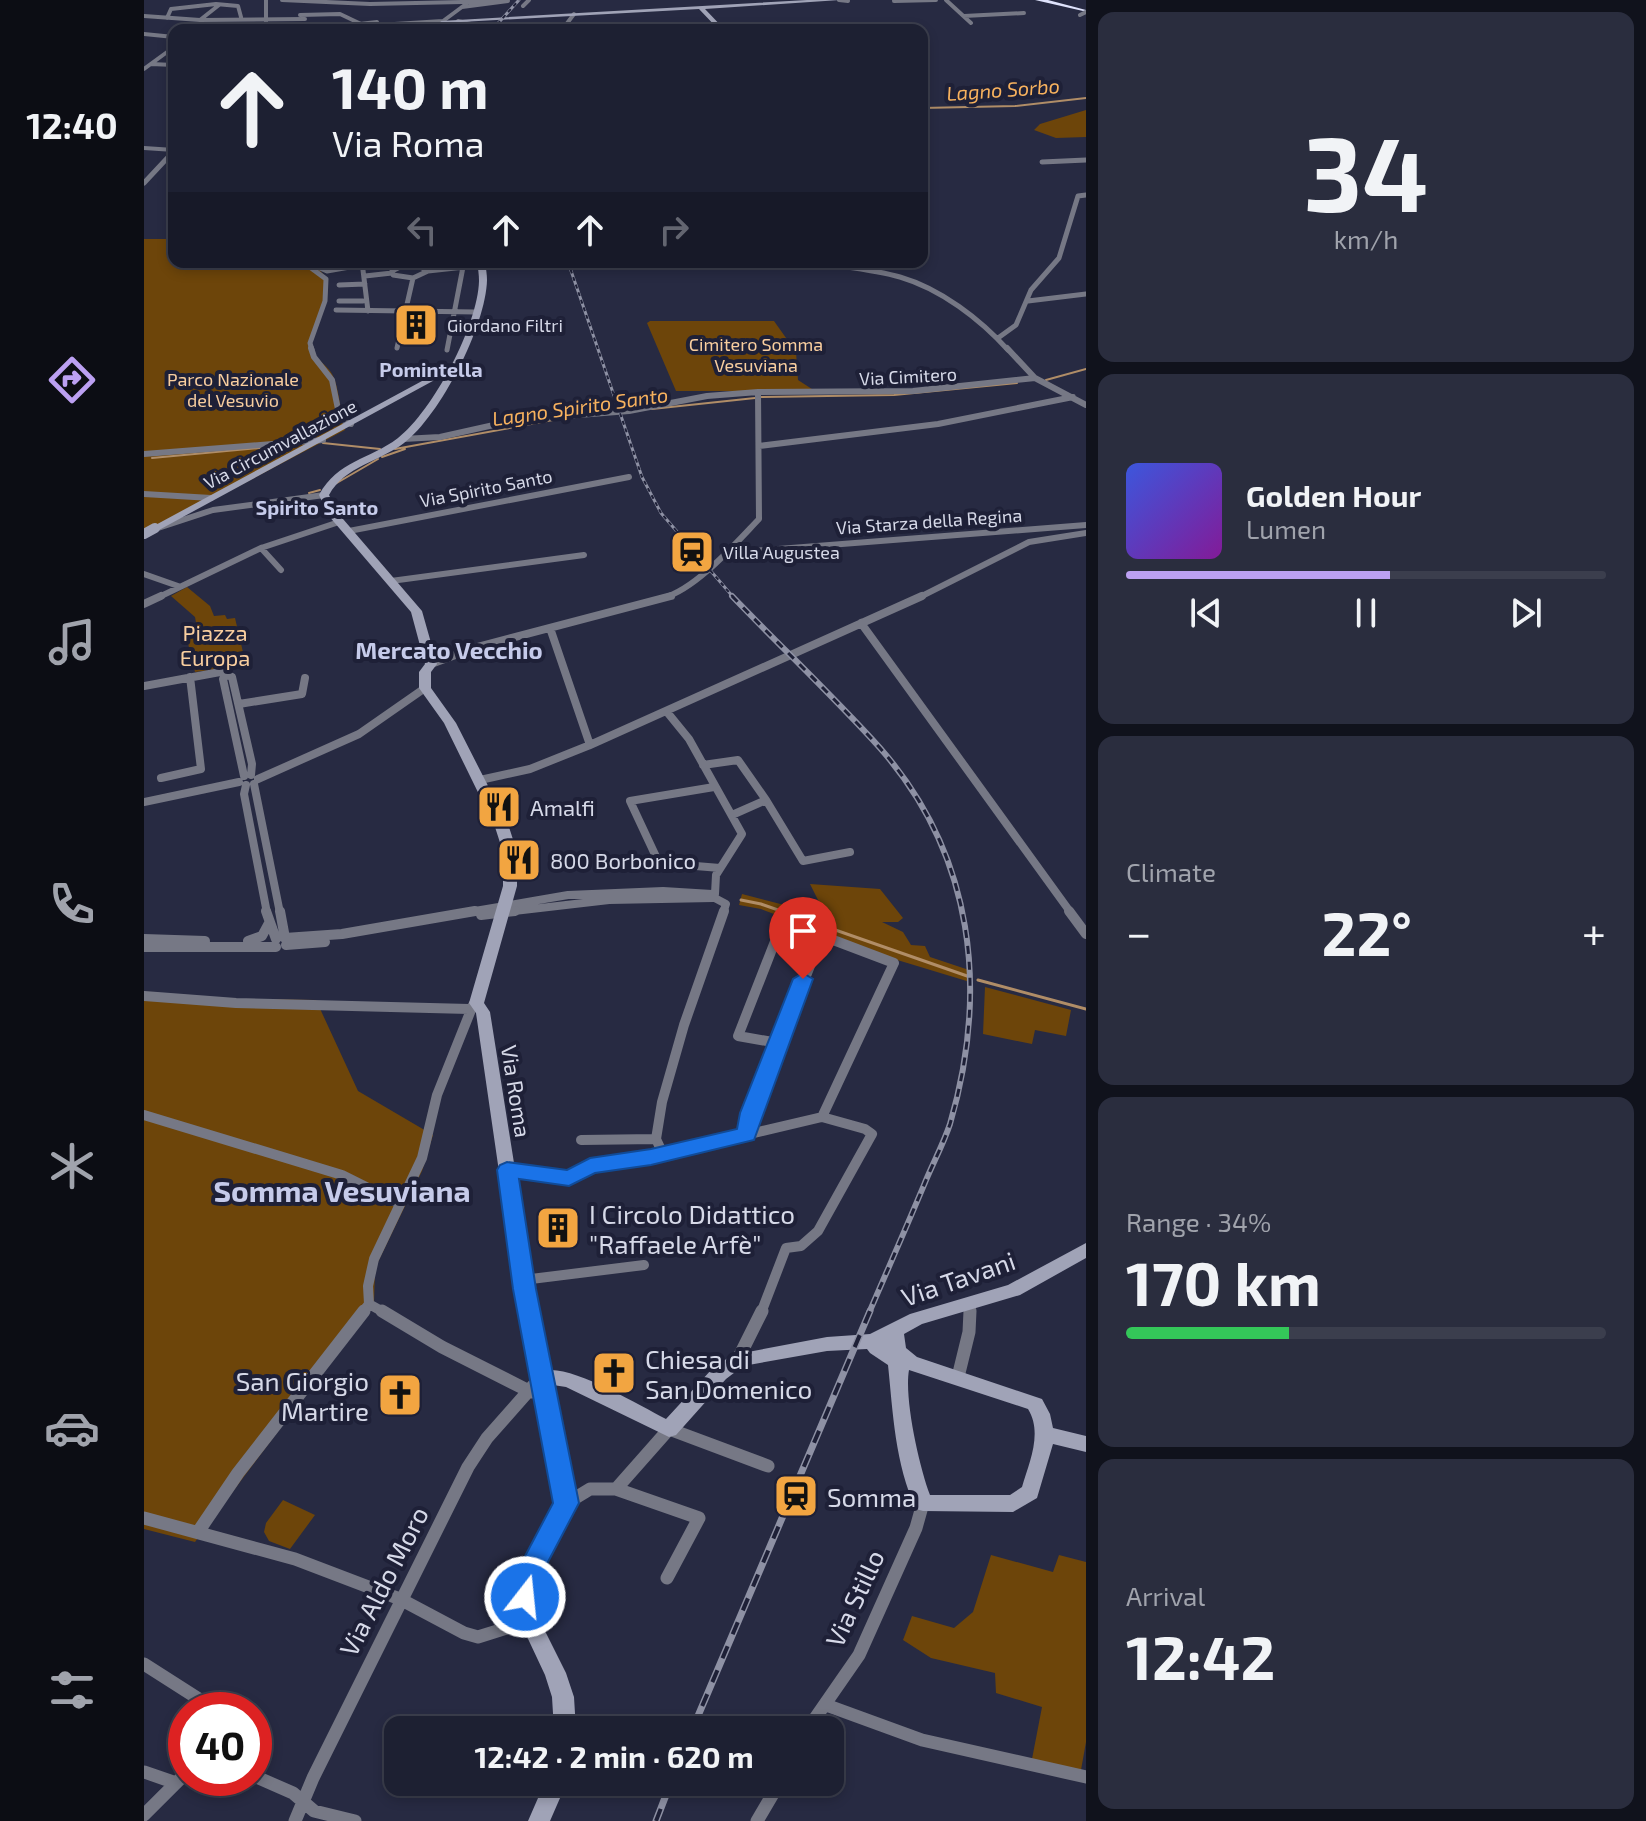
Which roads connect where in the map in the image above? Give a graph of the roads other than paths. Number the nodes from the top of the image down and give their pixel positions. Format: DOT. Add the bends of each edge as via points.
graph roads {
  1 [pos="226,0"];
  2 [pos="266,0"];
  3 [pos="282,0"];
  4 [pos="529,0"];
  5 [pos="838,0"];
  6 [pos="936,0"];
  7 [pos="946,0"];
  8 [pos="1038,0"];
  9 [pos="470,1"];
  10 [pos="791,1"];
  11 [pos="848,1"];
  12 [pos="894,1"];
  13 [pos="1059,1"];
  14 [pos="381,2"];
  15 [pos="221,4"];
  16 [pos="311,6"];
  17 [pos="523,6"];
  18 [pos="701,6"];
  19 [pos="462,7"];
  20 [pos="171,10"];
  21 [pos="156,11"];
  22 [pos="1024,13"];
  23 [pos="1084,13"];
  24 [pos="574,14"];
  25 [pos="144,16"];
  26 [pos="307,16"];
  27 [pos="964,16"];
  28 [pos="241,17"];
  29 [pos="266,17"];
  30 [pos="167,18"];
  31 [pos="200,20"];
  32 [pos="443,21"];
  33 [pos="458,21"];
  34 [pos="971,23"];
  35 [pos="198,24"];
  36 [pos="267,24"];
  37 [pos="361,24"];
  38 [pos="378,24"];
  39 [pos="404,24"];
  40 [pos="439,24"];
  41 [pos="472,24"];
  42 [pos="566,24"];
  43 [pos="717,24"];
  44 [pos="144,34"];
  45 [pos="168,36"];
  46 [pos="168,51"];
  47 [pos="156,59"];
  48 [pos="168,61"];
  49 [pos="168,63"];
  50 [pos="151,64"];
  51 [pos="144,69"];
  52 [pos="144,148"];
  53 [pos="168,150"];
  54 [pos="168,157"];
  55 [pos="1086,160"];
  56 [pos="1042,162"];
  57 [pos="144,183"];
  58 [pos="1086,195"];
  59 [pos="311,268"];
  60 [pos="320,268"];
  61 [pos="342,268"];
  62 [pos="362,268"];
  63 [pos="397,268"];
  64 [pos="422,268"];
  65 [pos="454,268"];
  66 [pos="463,268"];
  67 [pos="482,268"];
  68 [pos="850,268"];
  69 [pos="428,271"];
  70 [pos="392,273"];
  71 [pos="413,278"];
  72 [pos="365,280"];
  73 [pos="339,285"];
  74 [pos="1086,294"];
  75 [pos="339,301"];
  76 [pos="363,301"];
  77 [pos="1028,301"];
  78 [pos="336,310"];
  79 [pos="368,311"];
  80 [pos="403,312"];
  81 [pos="453,312"];
  82 [pos="476,312"];
  83 [pos="998,338"];
  84 [pos="397,348"];
  85 [pos="447,350"];
  86 [pos="442,378"];
  87 [pos="1035,378"];
  88 [pos="758,392"];
  89 [pos="1073,397"];
  90 [pos="1086,405"];
  91 [pos="351,424"];
  92 [pos="403,439"];
  93 [pos="323,440"];
  94 [pos="759,446"];
  95 [pos="144,454"];
  96 [pos="629,477"];
  97 [pos="144,494"];
  98 [pos="324,495"];
  99 [pos="211,498"];
  100 [pos="339,522"];
  101 [pos="1086,525"];
  102 [pos="148,531"];
  103 [pos="349,531"];
  104 [pos="1086,533"];
  105 [pos="261,548"];
  106 [pos="727,553"];
  107 [pos="584,555"];
  108 [pos="281,570"];
  109 [pos="144,574"];
  110 [pos="391,581"];
  111 [pos="178,586"];
  112 [pos="144,604"];
  113 [pos="861,623"];
  114 [pos="550,628"];
  115 [pos="431,664"];
  116 [pos="226,675"];
  117 [pos="190,677"];
  118 [pos="305,678"];
  119 [pos="144,686"];
  120 [pos="425,688"];
  121 [pos="239,704"];
  122 [pos="667,712"];
  123 [pos="590,745"];
  124 [pos="703,765"];
  125 [pos="161,778"];
  126 [pos="248,780"];
  127 [pos="480,780"];
  128 [pos="144,787"];
  129 [pos="714,787"];
  130 [pos="766,800"];
  131 [pos="146,802"];
  132 [pos="732,815"];
  133 [pos="850,852"];
  134 [pos="720,868"];
  135 [pos="714,896"];
  136 [pos="504,908"];
  137 [pos="269,923"];
  138 [pos="1086,934"];
  139 [pos="822,936"];
  140 [pos="144,939"];
  141 [pos="248,941"];
  142 [pos="279,942"];
  143 [pos="144,947"];
  144 [pos="144,996"];
  145 [pos="472,1006"];
  146 [pos="778,1043"];
  147 [pos="144,1115"];
  148 [pos="822,1117"];
  149 [pos="746,1135"];
  150 [pos="656,1139"];
  151 [pos="581,1140"];
  152 [pos="663,1154"];
  153 [pos="507,1170"];
  154 [pos="400,1204"];
  155 [pos="1086,1250"];
  156 [pos="644,1265"];
  157 [pos="523,1280"];
  158 [pos="971,1303"];
  159 [pos="369,1304"];
  160 [pos="881,1336"];
  161 [pos="738,1360"];
  162 [pos="905,1365"];
  163 [pos="958,1377"];
  164 [pos="536,1385"];
  165 [pos="669,1429"];
  166 [pos="1045,1434"];
  167 [pos="1086,1444"];
  168 [pos="768,1466"];
  169 [pos="616,1489"];
  170 [pos="566,1503"];
  171 [pos="923,1503"];
  172 [pos="144,1518"];
  173 [pos="198,1532"];
  174 [pos="667,1578"];
  175 [pos="400,1599"];
  176 [pos="529,1621"];
  177 [pos="144,1664"];
  178 [pos="188,1692"];
  179 [pos="826,1705"];
  180 [pos="564,1716"];
  181 [pos="818,1716"];
  182 [pos="144,1772"];
  183 [pos="168,1776"];
  184 [pos="1086,1777"];
  185 [pos="272,1784"];
  186 [pos="168,1791"];
  187 [pos="550,1796"];
  188 [pos="772,1796"];
  189 [pos="303,1804"];
  190 [pos="144,1815"];
  191 [pos="295,1821"];
  192 [pos="355,1821"];
  193 [pos="539,1821"];
  194 [pos="757,1821"];
  1 -- 15 [label="street"];
  2 -- 29 [label="street"];
  3 -- 14 [label="street"];
  4 -- 17 [label="street"];
  5 -- 10 [label="street"];
  5 -- 11 [label="street"];
  6 -- 12 [label="street"];
  7 -- 27 [label="street"];
  8 -- 13 [label="highway"];
  9 -- 14 [label="street"];
  9 -- 19 [label="street"];
  9 -- 19 [label="street" via="508,1"];
  10 -- 18 [label="street"];
  13 -- 23 [label="highway"];
  14 -- 38 [label="street" via="375,12"];
  15 -- 20 [label="street"];
  15 -- 28 [label="street" via="238,6"];
  15 -- 31 [label="street"];
  16 -- 26 [label="street"];
  18 -- 24 [label="street"];
  18 -- 43 [label="street"];
  19 -- 32 [label="street"];
  20 -- 21 [label="street"];
  20 -- 30 [label="street"];
  22 -- 27 [label="street"];
  24 -- 33 [label="street"];
  24 -- 42 [label="street"];
  25 -- 30 [label="street"];
  26 -- 29 [label="street"];
  26 -- 37 [label="street" via="341,14"];
  27 -- 34 [label="street"];
  28 -- 29 [label="street"];
  28 -- 31 [label="street"];
  29 -- 36 [label="street"];
  30 -- 31 [label="street"];
  31 -- 35 [label="street"];
  32 -- 33 [label="street"];
  32 -- 39 [label="street"];
  32 -- 40 [label="street"];
  33 -- 41 [label="street"];
  44 -- 45 [label="street"];
  46 -- 47 [label="street"];
  47 -- 48 [label="street"];
  47 -- 50 [label="street"];
  49 -- 50 [label="street"];
  50 -- 51 [label="street"];
  52 -- 53 [label="street"];
  54 -- 57 [label="street"];
  55 -- 56 [label="street"];
  58 -- 77 [label="street" via="1078,196 1059,258"];
  59 -- 91 [label="street" via="326,279 312,353 329,372 340,419"];
  60 -- 61 [label="street"];
  62 -- 72 [label="street"];
  63 -- 70 [label="street"];
  64 -- 69 [label="street"];
  65 -- 69 [label="street"];
  66 -- 81 [label="street"];
  67 -- 82 [label="street"];
  68 -- 83 [label="street" via="920,284 971,313"];
  69 -- 71 [label="street"];
  70 -- 71 [label="street"];
  70 -- 72 [label="street"];
  71 -- 80 [label="street"];
  72 -- 73 [label="street"];
  72 -- 76 [label="street"];
  74 -- 77 [label="street"];
  75 -- 76 [label="street"];
  76 -- 79 [label="street"];
  77 -- 83 [label="street" via="1016,325"];
  78 -- 79 [label="street"];
  79 -- 80 [label="street"];
  80 -- 81 [label="street"];
  80 -- 84 [label="street"];
  81 -- 82 [label="street"];
  81 -- 85 [label="street"];
  82 -- 86 [label="street" via="465,349"];
  83 -- 87 [label="street"];
  86 -- 91 [label="street, Via Circumvallazione"];
  86 -- 92 [label="street" via="419,423"];
  87 -- 88 [label="street, Via Cimitero" via="913,391"];
  87 -- 89 [label="street"];
  88 -- 92 [label="street, Via Cimitero" via="629,411 516,420 440,437"];
  88 -- 94 [label="street"];
  89 -- 90 [label="street"];
  89 -- 94 [label="street" via="938,424"];
  91 -- 93 [label="street, Via Circumvallazione"];
  92 -- 98 [label="street" via="335,477"];
  93 -- 95 [label="street"];
  93 -- 99 [label="street, Via Circumvallazione"];
  94 -- 106 [label="street" via="759,519"];
  96 -- 103 [label="street, Via Spirito Santo"];
  97 -- 99 [label="street"];
  98 -- 100 [label="street"];
  98 -- 102 [label="street" via="213,510"];
  99 -- 102 [label="street, Via Circumvallazione"];
  100 -- 103 [label="street"];
  100 -- 105 [label="street"];
  101 -- 106 [label="street, Via Starza della Regina"];
  103 -- 110 [label="street"];
  104 -- 113 [label="street, Via Starza della Regina" via="1029,542"];
  105 -- 108 [label="street"];
  105 -- 111 [label="street"];
  106 -- 114 [label="street" via="674,595"];
  107 -- 110 [label="street"];
  109 -- 111 [label="street"];
  110 -- 115 [label="street" via="416,611"];
  111 -- 112 [label="street"];
  113 -- 122 [label="street, Via Starza della Regina"];
  113 -- 138 [label="street"];
  114 -- 115 [label="street"];
  114 -- 123 [label="street"];
  115 -- 120 [label="street"];
  116 -- 117 [label="street"];
  116 -- 121 [label="street" via="232,677"];
  116 -- 126 [label="street"];
  117 -- 119 [label="street"];
  117 -- 125 [label="street" via="201,769"];
  118 -- 121 [label="street" via="302,694"];
  120 -- 126 [label="street" via="359,734"];
  120 -- 127 [label="street"];
  121 -- 126 [label="street" via="252,764"];
  122 -- 123 [label="street, Via Starza della Regina"];
  122 -- 124 [label="street"];
  123 -- 127 [label="street, Via Starza della Regina" via="530,769"];
  124 -- 129 [label="street"];
  124 -- 130 [label="street" via="738,760"];
  126 -- 131 [label="street"];
  126 -- 137 [label="street" via="244,794"];
  126 -- 142 [label="street"];
  127 -- 136 [label="street" via="510,852"];
  128 -- 131 [label="street"];
  129 -- 132 [label="street"];
  129 -- 134 [label="street" via="630,801 659,863"];
  130 -- 132 [label="street"];
  130 -- 133 [label="street" via="803,861"];
  132 -- 134 [label="street" via="742,834"];
  134 -- 135 [label="street"];
  135 -- 136 [label="street"];
  135 -- 150 [label="street" via="726,904 684,1025"];
  136 -- 142 [label="street"];
  136 -- 142 [label="street" via="313,944"];
  136 -- 145 [label="street"];
  137 -- 141 [label="street" via="262,936"];
  137 -- 142 [label="street"];
  139 -- 146 [label="street"];
  139 -- 146 [label="street" via="783,921 738,1036"];
  139 -- 148 [label="street" via="894,963"];
  140 -- 141 [label="street"];
  141 -- 142 [label="street"];
  142 -- 143 [label="street"];
  144 -- 145 [label="street" via="236,1003"];
  145 -- 153 [label="street, Via Roma" via="483,1012"];
  145 -- 154 [label="street" via="437,1095 422,1158"];
  146 -- 149 [label="street"];
  147 -- 154 [label="street" via="342,1175"];
  148 -- 149 [label="street"];
  148 -- 161 [label="street" via="872,1134 818,1231 801,1246 786,1248"];
  149 -- 152 [label="street"];
  150 -- 151 [label="street"];
  150 -- 152 [label="street"];
  152 -- 153 [label="street" via="590,1166 569,1178"];
  153 -- 157 [label="street, Via Roma"];
  154 -- 159 [label="street" via="374,1259"];
  155 -- 158 [label="street, Via Tavani" via="1014,1290"];
  156 -- 157 [label="street"];
  157 -- 164 [label="street, Via Roma"];
  158 -- 160 [label="street, Via Tavani"];
  158 -- 163 [label="street"];
  159 -- 164 [label="street" via="442,1347"];
  159 -- 173 [label="street" via="240,1468"];
  160 -- 161 [label="street, Via Tavani"];
  160 -- 162 [label="street" via="876,1348"];
  161 -- 165 [label="street"];
  162 -- 163 [label="street"];
  162 -- 171 [label="street" via="903,1424"];
  163 -- 166 [label="street" via="1035,1404"];
  164 -- 165 [label="street" via="559,1377"];
  164 -- 170 [label="street, Via Roma"];
  164 -- 175 [label="street, Via Aldo Moro" via="468,1467"];
  165 -- 168 [label="street"];
  165 -- 169 [label="street"];
  166 -- 167 [label="street"];
  166 -- 171 [label="street" via="1030,1492 1013,1504"];
  169 -- 170 [label="street" via="589,1487"];
  169 -- 174 [label="street" via="699,1518"];
  170 -- 176 [label="street" via="529,1577 524,1609"];
  171 -- 179 [label="street, Via Stillo" via="859,1655"];
  172 -- 173 [label="street"];
  173 -- 175 [label="street" via="295,1559"];
  175 -- 176 [label="street" via="478,1637"];
  175 -- 189 [label="street, Via Aldo Moro"];
  176 -- 180 [label="street" via="555,1673"];
  177 -- 178 [label="street"];
  179 -- 181 [label="street, Via Stillo"];
  179 -- 184 [label="street" via="922,1740"];
  182 -- 183 [label="street"];
  185 -- 189 [label="street"];
  186 -- 190 [label="street"];
  187 -- 193 [label="street"];
  188 -- 194 [label="street"];
  189 -- 191 [label="street, Via Aldo Moro"];
  189 -- 192 [label="street"];
}
